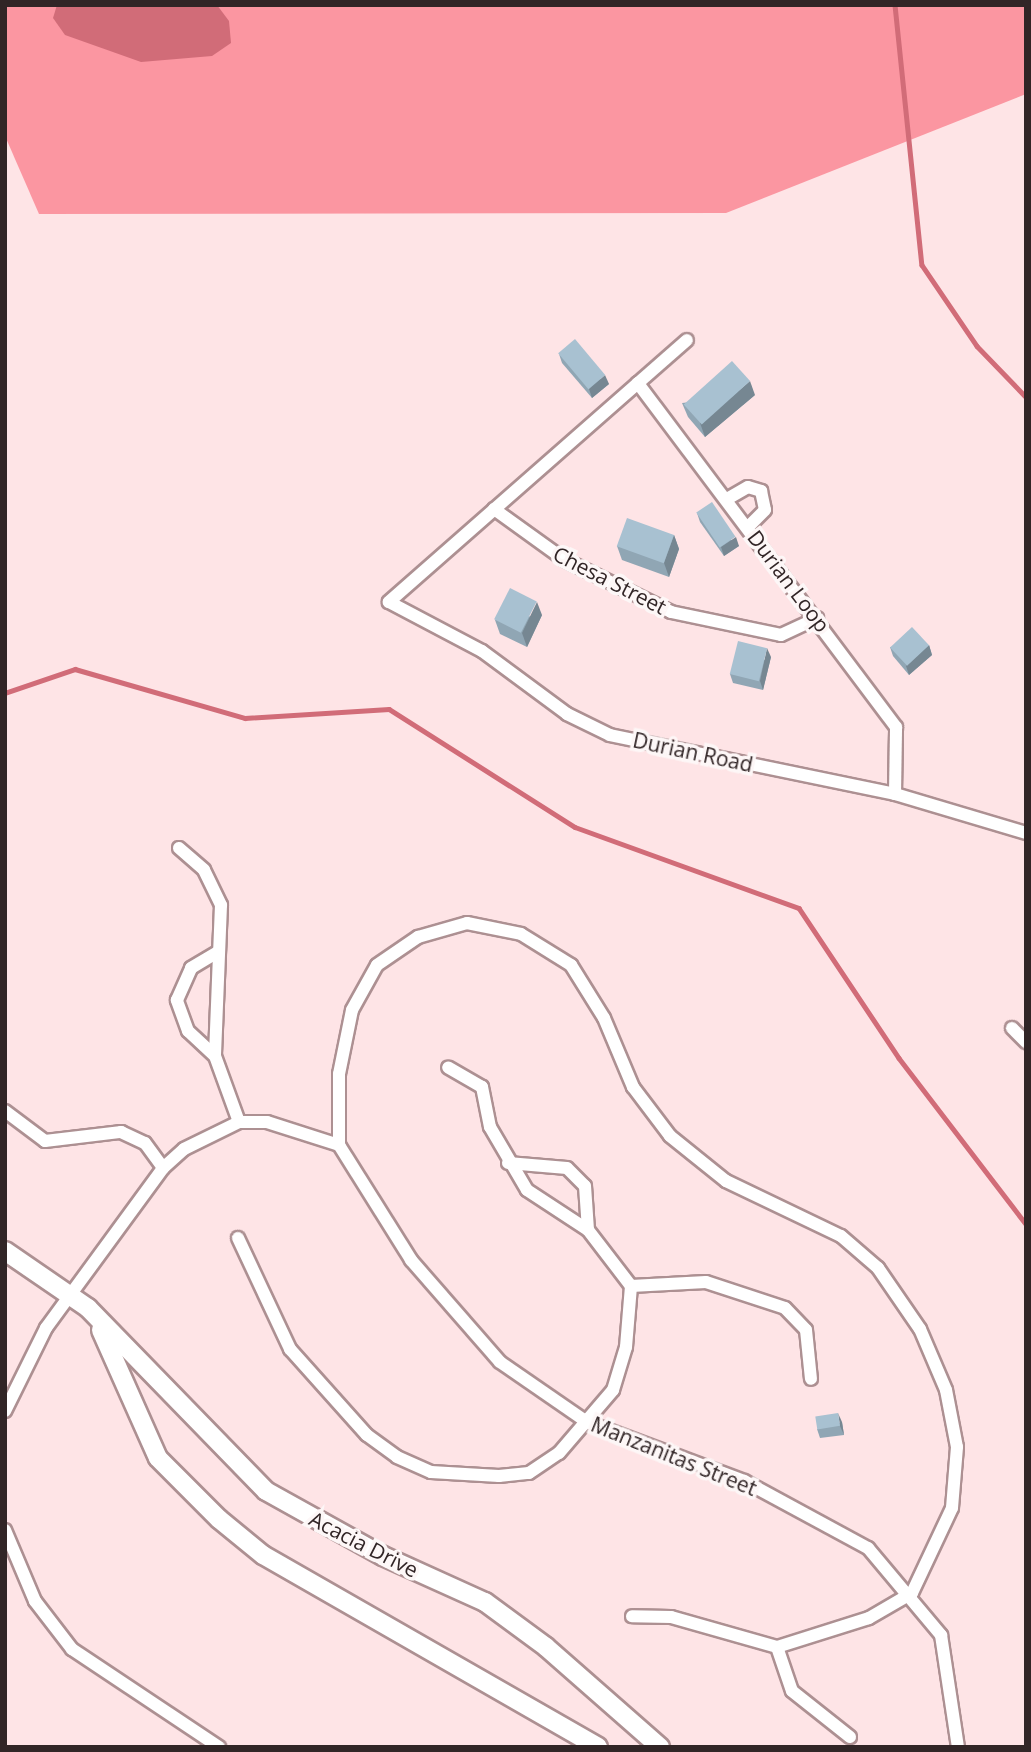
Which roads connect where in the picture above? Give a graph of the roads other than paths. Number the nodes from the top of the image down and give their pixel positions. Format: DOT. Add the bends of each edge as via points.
graph roads {
  1 [pos="687,340"];
  2 [pos="638,383"];
  3 [pos="727,499"];
  4 [pos="495,509"];
  5 [pos="748,527"];
  6 [pos="817,618"];
  7 [pos="895,794"];
  8 [pos="1026,833"];
  9 [pos="179,848"];
  10 [pos="218,952"];
  11 [pos="1012,1028"];
  12 [pos="1026,1042"];
  13 [pos="215,1056"];
  14 [pos="448,1067"];
  15 [pos="5,1111"];
  16 [pos="239,1122"];
  17 [pos="339,1145"];
  18 [pos="508,1163"];
  19 [pos="163,1168"];
  20 [pos="588,1230"];
  21 [pos="239,1238"];
  22 [pos="5,1251"];
  23 [pos="631,1286"];
  24 [pos="74,1298"];
  25 [pos="92,1312"];
  26 [pos="811,1379"];
  27 [pos="5,1411"];
  28 [pos="587,1422"];
  29 [pos="5,1530"];
  30 [pos="912,1593"];
  31 [pos="632,1616"];
  32 [pos="777,1647"];
  33 [pos="850,1737"];
  34 [pos="219,1747"];
  35 [pos="598,1747"];
  36 [pos="660,1747"];
  37 [pos="958,1747"];
  1 -- 2 [label="street"];
  2 -- 3 [label="street, Durian Loop"];
  2 -- 4 [label="street"];
  3 -- 5 [label="street, Durian Loop"];
  3 -- 5 [label="street" via="748,486 761,491 765,510"];
  4 -- 6 [label="street, Chesa Street" via="565,560 671,612 781,635"];
  4 -- 7 [label="street, Durian Road" via="389,602 482,651 567,715 610,735"];
  5 -- 6 [label="street, Durian Loop"];
  6 -- 7 [label="street, Durian Loop" via="896,727"];
  7 -- 8 [label="street, Durian Road"];
  9 -- 10 [label="street" via="204,870 221,905"];
  10 -- 13 [label="street"];
  10 -- 13 [label="street" via="191,968 177,1000 188,1031"];
  11 -- 12 [label="street"];
  13 -- 16 [label="street"];
  14 -- 18 [label="street" via="482,1087 490,1127"];
  15 -- 19 [label="street" via="45,1141 121,1132 145,1143"];
  16 -- 17 [label="street" via="267,1122"];
  16 -- 19 [label="street"];
  17 -- 28 [label="street, Manzanitas Street" via="411,1260 500,1362"];
  17 -- 30 [label="street" via="339,1074 352,1010 377,965 418,937 467,923 521,934 571,965 604,1018 633,1087 670,1136 726,1181 841,1236 878,1268 920,1329 946,1390 957,1447 948,1518"];
  18 -- 20 [label="street" via="527,1190"];
  18 -- 20 [label="street" via="567,1168 585,1186"];
  19 -- 24 [label="street"];
  20 -- 23 [label="street"];
  21 -- 28 [label="street" via="290,1349 367,1435 397,1457 431,1472 529,1473"];
  22 -- 24 [label="street, Acacia Drive"];
  23 -- 26 [label="street" via="706,1282 785,1308 806,1331"];
  23 -- 28 [label="street" via="626,1348 613,1390"];
  24 -- 25 [label="street, Acacia Drive"];
  24 -- 27 [label="street" via="46,1328"];
  25 -- 35 [label="street, Acacia Drive" via="158,1458 219,1519 263,1555"];
  25 -- 36 [label="street, Acacia Drive" via="266,1491 383,1556 485,1602 547,1647"];
  28 -- 30 [label="street, Manzanitas Street" via="744,1481 868,1548"];
  29 -- 34 [label="street" via="36,1601 72,1648"];
  30 -- 32 [label="street" via="869,1618"];
  30 -- 37 [label="street, Manzanitas Street" via="941,1634"];
  31 -- 32 [label="street" via="671,1617"];
  32 -- 33 [label="street" via="792,1690"];
}
